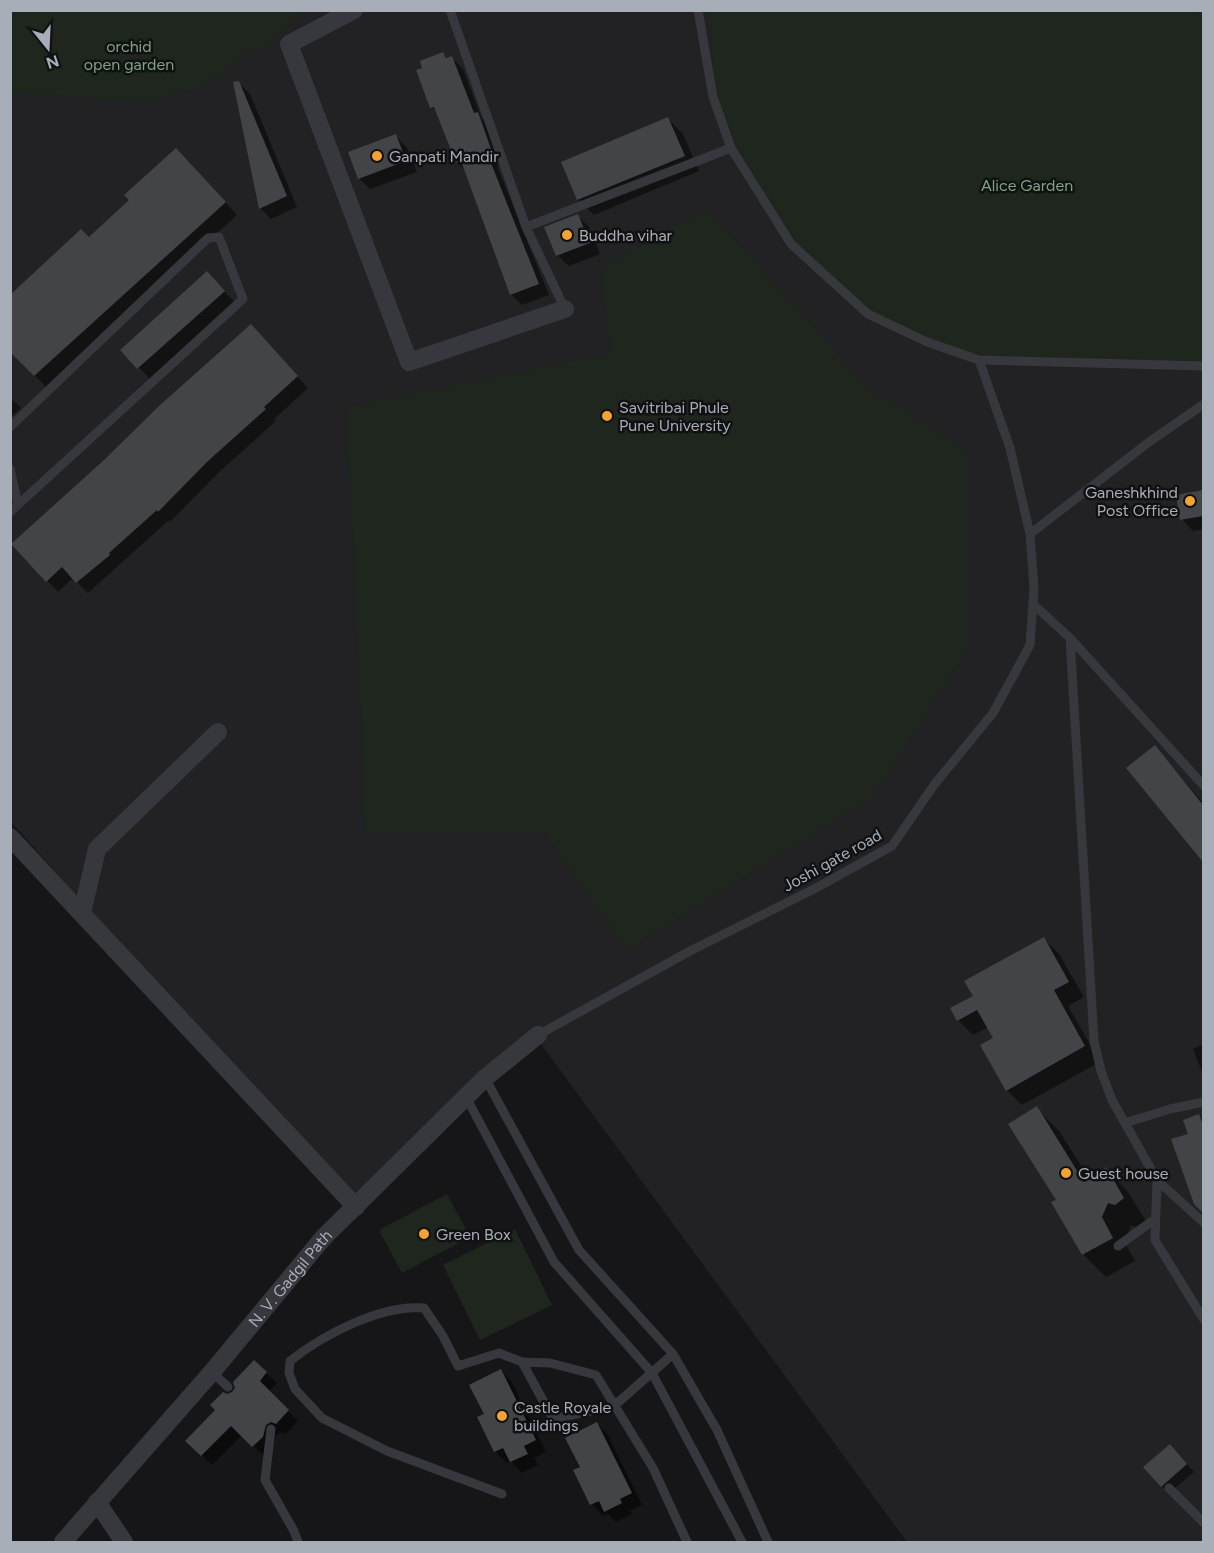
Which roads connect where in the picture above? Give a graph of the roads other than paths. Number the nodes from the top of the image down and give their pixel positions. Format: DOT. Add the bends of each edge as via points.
graph roads {
  1 [pos="354,10"];
  2 [pos="450,10"];
  3 [pos="698,10"];
  4 [pos="731,148"];
  5 [pos="526,227"];
  6 [pos="565,309"];
  7 [pos="979,360"];
  8 [pos="1203,366"];
  9 [pos="1203,404"];
  10 [pos="10,427"];
  11 [pos="10,469"];
  12 [pos="18,504"];
  13 [pos="10,512"];
  14 [pos="1030,534"];
  15 [pos="1033,604"];
  16 [pos="1070,638"];
  17 [pos="218,732"];
  18 [pos="1203,786"];
  19 [pos="10,837"];
  20 [pos="82,913"];
  21 [pos="538,1035"];
  22 [pos="485,1078"];
  23 [pos="466,1098"];
  24 [pos="1203,1102"];
  25 [pos="1125,1123"];
  26 [pos="1157,1180"];
  27 [pos="356,1206"];
  28 [pos="1155,1219"];
  29 [pos="1203,1223"];
  30 [pos="1119,1246"];
  31 [pos="1203,1320"];
  32 [pos="673,1354"];
  33 [pos="522,1362"];
  34 [pos="212,1372"];
  35 [pos="652,1372"];
  36 [pos="228,1387"];
  37 [pos="614,1406"];
  38 [pos="271,1429"];
  39 [pos="1169,1488"];
  40 [pos="502,1494"];
  41 [pos="97,1502"];
  42 [pos="1203,1523"];
  43 [pos="63,1542"];
  44 [pos="124,1542"];
  45 [pos="298,1542"];
  46 [pos="687,1542"];
  47 [pos="742,1542"];
  48 [pos="768,1542"];
  1 -- 6 [label="street" via="289,44 409,362"];
  2 -- 5 [label="lane"];
  3 -- 4 [label="lane" via="713,96"];
  4 -- 5 [label="lane"];
  4 -- 7 [label="lane" via="792,244 868,314 927,342"];
  5 -- 6 [label="lane"];
  7 -- 8 [label="lane"];
  7 -- 14 [label="lane, Joshi gate road" via="1010,448"];
  9 -- 14 [label="lane"];
  10 -- 12 [label="lane" via="208,238 219,237 243,299"];
  11 -- 12 [label="lane"];
  12 -- 13 [label="lane"];
  14 -- 15 [label="lane, Joshi gate road"];
  15 -- 16 [label="lane"];
  15 -- 21 [label="lane, Joshi gate road" via="1030,645 993,713 934,785 892,846"];
  16 -- 18 [label="lane"];
  16 -- 25 [label="lane" via="1094,1041 1101,1071"];
  17 -- 20 [label="street" via="98,849"];
  19 -- 20 [label="street"];
  20 -- 27 [label="street"];
  21 -- 22 [label="street, N. V. Gadgil Path"];
  22 -- 23 [label="street, N. V. Gadgil Path"];
  22 -- 32 [label="lane" via="579,1250"];
  23 -- 27 [label="street, N. V. Gadgil Path"];
  23 -- 35 [label="lane" via="554,1262"];
  24 -- 25 [label="lane"];
  25 -- 26 [label="lane"];
  26 -- 28 [label="lane"];
  26 -- 29 [label="lane"];
  27 -- 34 [label="street, N. V. Gadgil Path" via="323,1238"];
  28 -- 30 [label="lane"];
  28 -- 31 [label="lane" via="1155,1240"];
  32 -- 35 [label="lane"];
  32 -- 48 [label="lane" via="717,1430"];
  33 -- 37 [label="lane" via="549,1363 596,1375"];
  33 -- 37 [label="lane" via="552,1417"];
  33 -- 40 [label="lane" via="500,1353 458,1366 424,1308 414,1307 362,1318 309,1346 290,1361 289,1373 295,1389 322,1418 387,1451"];
  34 -- 36 [label="lane"];
  34 -- 41 [label="street, N. V. Gadgil Path"];
  35 -- 37 [label="lane"];
  35 -- 47 [label="lane"];
  37 -- 46 [label="lane" via="653,1468"];
  38 -- 45 [label="lane" via="265,1480"];
  39 -- 42 [label="lane"];
  41 -- 43 [label="street, N. V. Gadgil Path"];
  41 -- 44 [label="street"];
}
